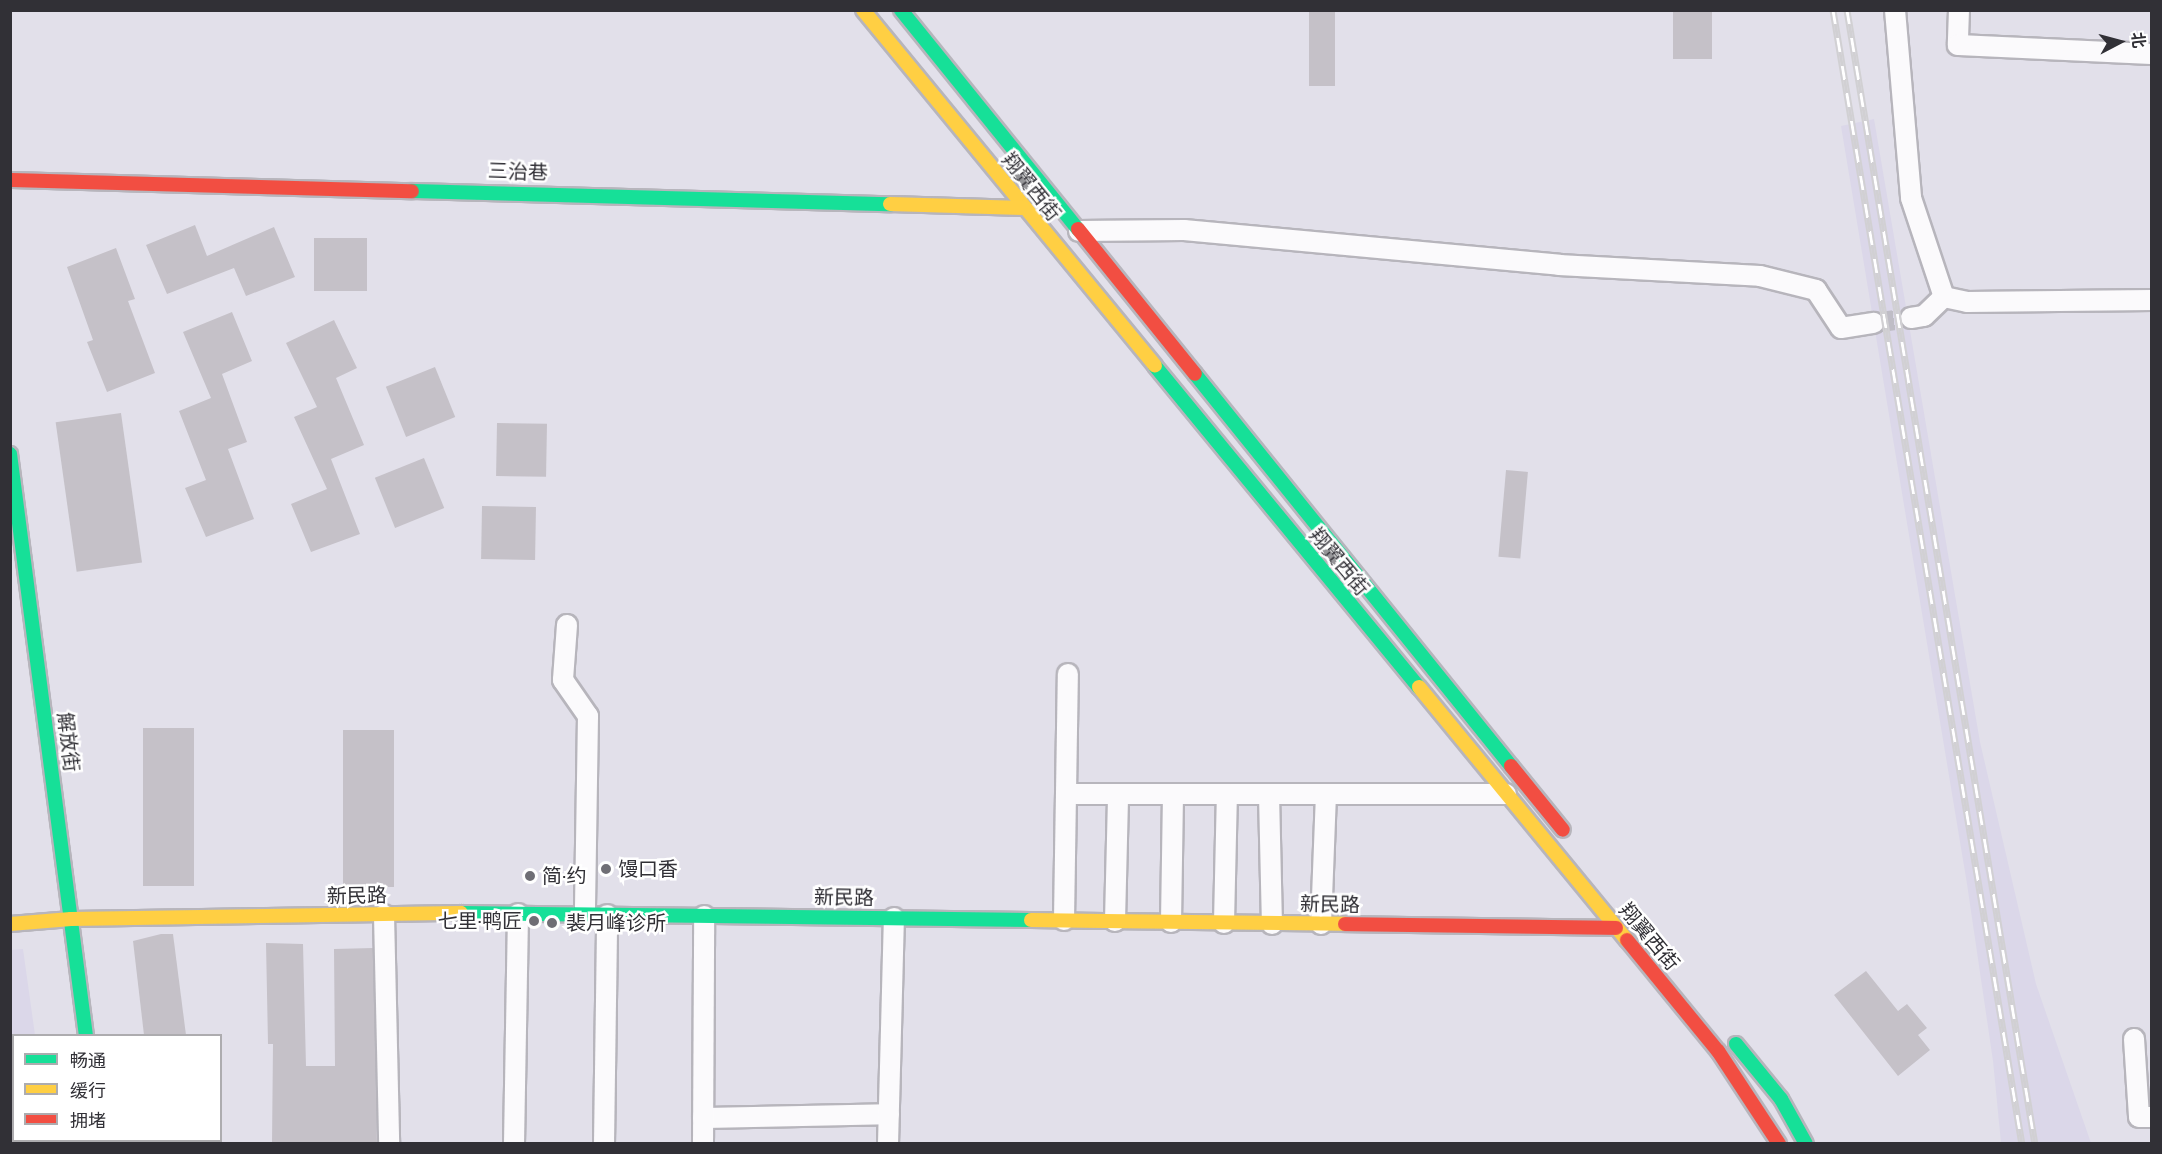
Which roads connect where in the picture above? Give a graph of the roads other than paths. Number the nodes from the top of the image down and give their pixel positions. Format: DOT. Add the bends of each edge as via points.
graph roads {
  1 [pos="863,10"];
  2 [pos="901,10"];
  3 [pos="1894,10"];
  4 [pos="1959,10"];
  5 [pos="2151,54"];
  6 [pos="10,180"];
  7 [pos="1023,208"];
  8 [pos="1079,231"];
  9 [pos="1944,297"];
  10 [pos="2151,300"];
  11 [pos="1911,318"];
  12 [pos="1874,323"];
  13 [pos="10,454"];
  14 [pos="567,625"];
  15 [pos="1068,674"];
  16 [pos="1067,794"];
  17 [pos="1118,794"];
  18 [pos="1173,794"];
  19 [pos="1227,794"];
  20 [pos="1269,794"];
  21 [pos="1326,794"];
  22 [pos="1506,794"];
  23 [pos="42,814"];
  24 [pos="1572,840"];
  25 [pos="518,914"];
  26 [pos="384,915"];
  27 [pos="585,915"];
  28 [pos="607,915"];
  29 [pos="704,916"];
  30 [pos="894,918"];
  31 [pos="71,919"];
  32 [pos="56,920"];
  33 [pos="1064,920"];
  34 [pos="1115,921"];
  35 [pos="1170,922"];
  36 [pos="1224,923"];
  37 [pos="10,924"];
  38 [pos="1272,924"];
  39 [pos="1321,924"];
  40 [pos="1616,928"];
  41 [pos="70,1034"];
  42 [pos="86,1034"];
  43 [pos="1728,1034"];
  44 [pos="2134,1040"];
  45 [pos="1781,1099"];
  46 [pos="889,1114"];
  47 [pos="2151,1117"];
  48 [pos="703,1118"];
  49 [pos="1778,1142"];
  50 [pos="388,1143"];
  51 [pos="514,1143"];
  52 [pos="604,1143"];
  53 [pos="703,1143"];
  54 [pos="888,1143"];
  55 [pos="1806,1143"];
  1 -- 7 [label="main road, 翔翼西街"];
  2 -- 8 [label="main road, 翔翼西街"];
  3 -- 9 [label="street" via="1911,198"];
  4 -- 5 [label="street" via="1958,45"];
  6 -- 7 [label="main road, 三治巷"];
  7 -- 22 [label="main road, 翔翼西街"];
  8 -- 12 [label="street" via="1184,230 1559,265 1760,276 1816,290 1841,328"];
  8 -- 24 [label="main road, 翔翼西街"];
  9 -- 10 [label="street" via="1967,302"];
  9 -- 11 [label="street" via="1924,316"];
  13 -- 31 [label="main road, 解放街"];
  14 -- 27 [label="street" via="563,680 588,716"];
  15 -- 16 [label="street"];
  16 -- 17 [label="street"];
  16 -- 33 [label="street"];
  17 -- 18 [label="street"];
  17 -- 34 [label="street"];
  18 -- 19 [label="street"];
  18 -- 35 [label="street"];
  19 -- 20 [label="street"];
  19 -- 36 [label="street"];
  20 -- 21 [label="street"];
  20 -- 38 [label="street"];
  21 -- 22 [label="street"];
  21 -- 39 [label="street"];
  22 -- 40 [label="main road, 翔翼西街"];
  23 -- 32 [label="main road"];
  25 -- 26 [label="main road, 新民路"];
  25 -- 27 [label="main road, 新民路"];
  25 -- 51 [label="street"];
  26 -- 31 [label="main road, 新民路"];
  26 -- 50 [label="street"];
  27 -- 28 [label="main road, 新民路"];
  28 -- 29 [label="main road, 新民路"];
  28 -- 52 [label="street"];
  29 -- 30 [label="main road, 新民路"];
  29 -- 48 [label="street"];
  30 -- 33 [label="main road, 新民路"];
  30 -- 46 [label="street"];
  31 -- 32 [label="main road, 新民路"];
  31 -- 42 [label="main road, 解放街"];
  32 -- 37 [label="main road, 新民路"];
  32 -- 41 [label="main road"];
  33 -- 34 [label="main road, 新民路"];
  34 -- 35 [label="main road, 新民路"];
  35 -- 36 [label="main road, 新民路"];
  36 -- 38 [label="main road, 新民路"];
  38 -- 39 [label="main road, 新民路"];
  39 -- 40 [label="main road, 新民路"];
  40 -- 49 [label="main road, 翔翼西街" via="1718,1051"];
  43 -- 45 [label="main road"];
  44 -- 47 [label="street" via="2139,1117"];
  45 -- 49 [label="main road"];
  45 -- 55 [label="main road"];
  46 -- 48 [label="street"];
  46 -- 54 [label="street"];
  48 -- 53 [label="street"];
}
